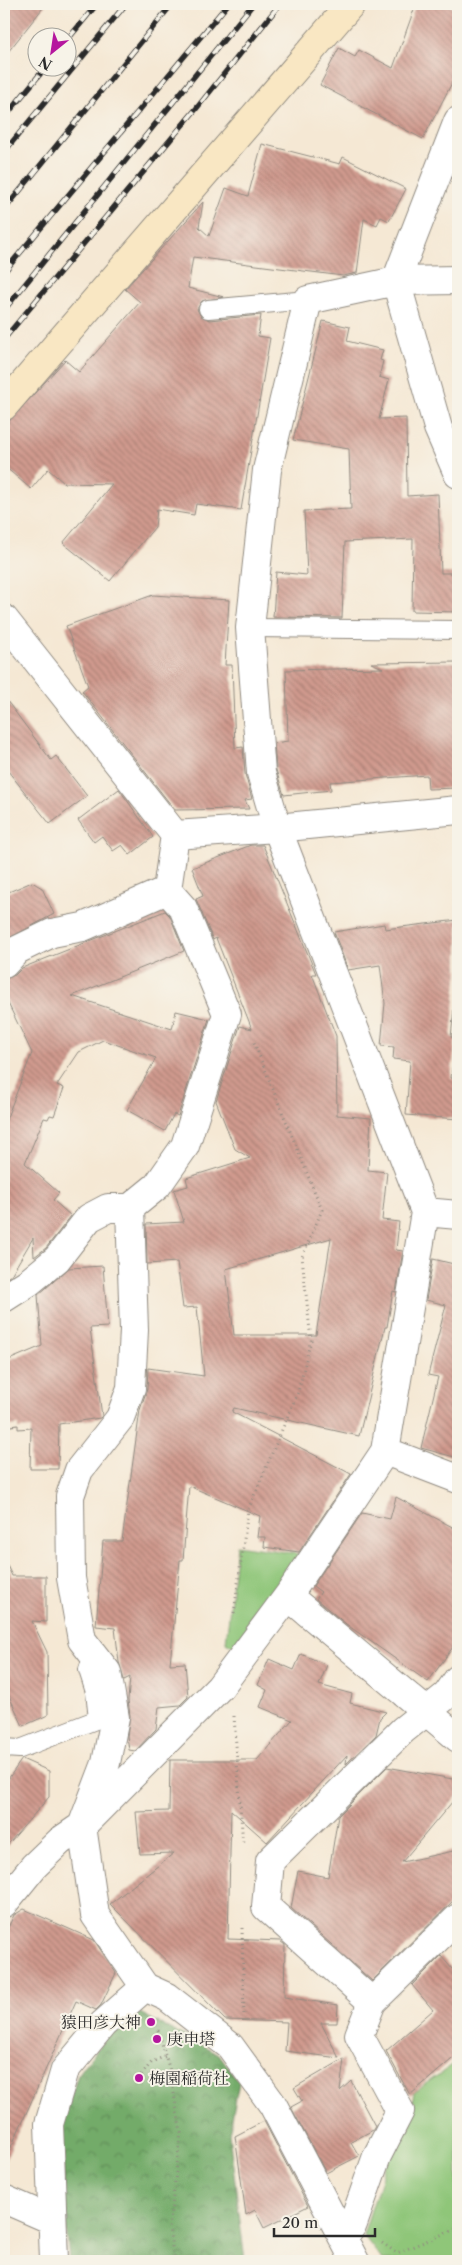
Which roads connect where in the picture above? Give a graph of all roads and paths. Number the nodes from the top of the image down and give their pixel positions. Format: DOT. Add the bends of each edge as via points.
graph roads {
  1 [pos="351,4"];
  2 [pos="458,121"];
  3 [pos="458,280"];
  4 [pos="396,281"];
  5 [pos="308,300"];
  6 [pos="208,309"];
  7 [pos="4,406"];
  8 [pos="458,474"];
  9 [pos="4,619"];
  10 [pos="250,628"];
  11 [pos="458,630"];
  12 [pos="458,810"];
  13 [pos="277,828"];
  14 [pos="175,835"];
  15 [pos="167,890"];
  16 [pos="4,964"];
  17 [pos="252,1038"];
  18 [pos="130,1208"];
  19 [pos="425,1212"];
  20 [pos="458,1215"];
  21 [pos="4,1298"];
  22 [pos="385,1452"];
  23 [pos="458,1478"];
  24 [pos="243,1545"];
  25 [pos="288,1596"];
  26 [pos="93,1656"];
  27 [pos="458,1679"];
  28 [pos="426,1712"];
  29 [pos="458,1738"];
  30 [pos="4,1748"];
  31 [pos="82,1826"];
  32 [pos="4,1903"];
  33 [pos="458,1918"];
  34 [pos="242,1922"];
  35 [pos="145,1987"];
  36 [pos="372,2002"];
  37 [pos="249,2026"];
  38 [pos="166,2056"];
  39 [pos="140,2075"];
  40 [pos="4,2199"];
  41 [pos="52,2220"];
  42 [pos="458,2228"];
  43 [pos="350,2241"];
  44 [pos="54,2261"];
  45 [pos="174,2261"];
  1 -- 7 [label="street"];
  2 -- 4 [label="street"];
  3 -- 4 [label="street"];
  4 -- 5 [label="street"];
  4 -- 8 [label="street" via="438,428"];
  5 -- 6 [label="lane"];
  5 -- 10 [label="street" via="267,470"];
  9 -- 14 [label="street"];
  10 -- 11 [label="lane"];
  10 -- 13 [label="street" via="260,773"];
  12 -- 13 [label="street"];
  13 -- 14 [label="street"];
  13 -- 19 [label="street"];
  14 -- 15 [label="street"];
  15 -- 16 [label="street" via="83,926 52,933 17,950"];
  15 -- 18 [label="street" via="183,908 227,1014 185,1146 157,1186"];
  17 -- 24 [label="path" via="322,1210 302,1258 311,1340 298,1392 248,1510"];
  18 -- 21 [label="street" via="108,1208 89,1218 56,1259 30,1282"];
  18 -- 26 [label="street" via="134,1330 131,1388 120,1418 79,1470 70,1496 71,1578 82,1640"];
  19 -- 20 [label="street"];
  19 -- 22 [label="street"];
  22 -- 23 [label="street"];
  22 -- 25 [label="street"];
  25 -- 28 [label="street"];
  25 -- 31 [label="street" via="220,1687"];
  26 -- 30 [label="lane" via="88,1670 98,1719 20,1749"];
  26 -- 31 [label="street" via="108,1672 115,1718 106,1763"];
  27 -- 28 [label="street" via="446,1696"];
  28 -- 29 [label="street"];
  28 -- 36 [label="street" via="402,1730 270,1860 266,1907"];
  31 -- 32 [label="street" via="60,1841 34,1866"];
  31 -- 35 [label="street" via="95,1915"];
  33 -- 36 [label="street"];
  34 -- 37 [label="path" via="244,2017"];
  35 -- 38 [label="path"];
  35 -- 41 [label="street" via="103,2024 65,2070 49,2124"];
  35 -- 43 [label="street" via="166,1996 230,2046 273,2105"];
  36 -- 43 [label="street" via="359,2035 400,2111 377,2156"];
  38 -- 39 [label="path" via="152,2062"];
  38 -- 45 [label="path" via="180,2133 169,2228"];
  40 -- 41 [label="street"];
  41 -- 44 [label="street"];
  42 -- 43 [label="path" via="397,2253"];
}
